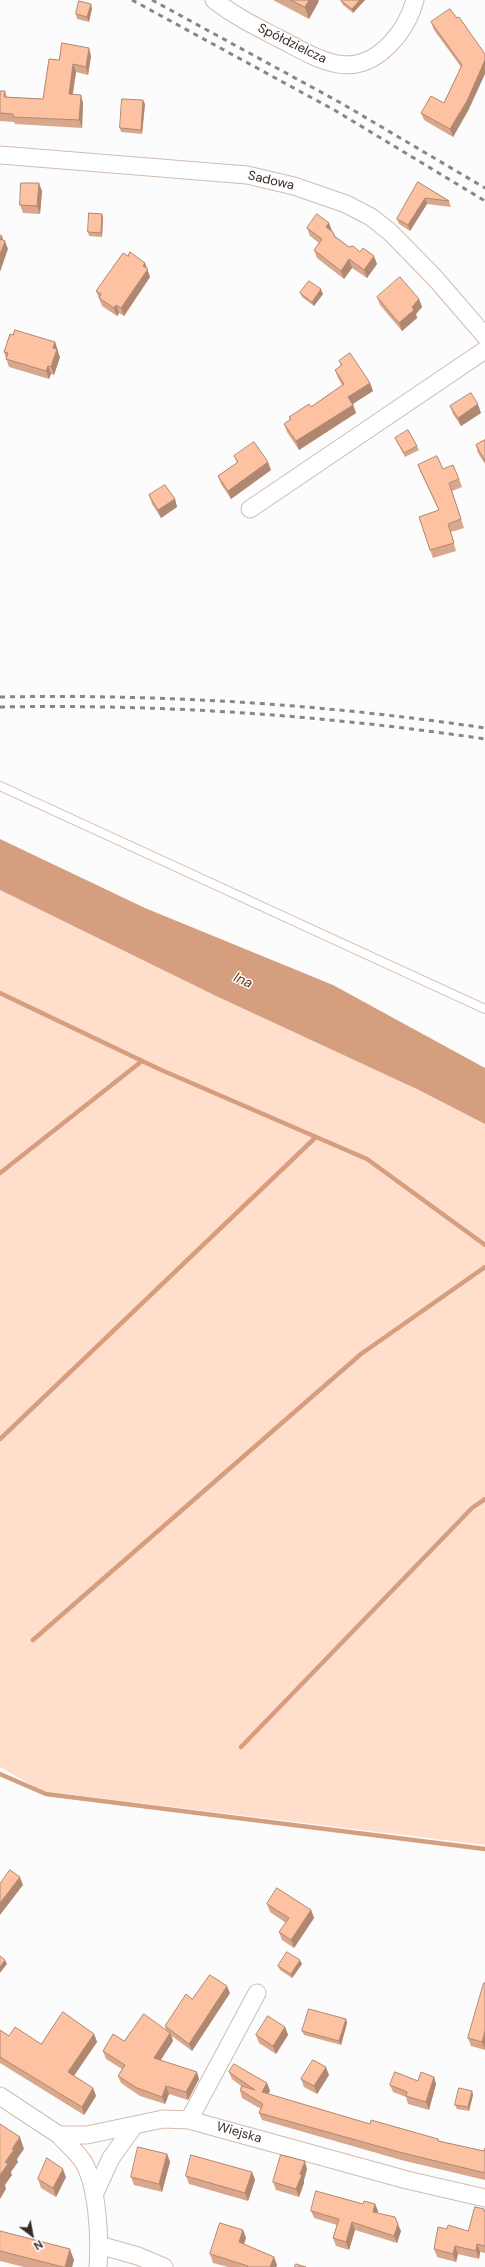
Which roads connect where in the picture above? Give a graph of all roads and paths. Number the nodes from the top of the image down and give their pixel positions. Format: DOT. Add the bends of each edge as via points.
graph roads {
  1 [pos="214,0"];
  2 [pos="415,0"];
  3 [pos="0,155"];
  4 [pos="485,336"];
  5 [pos="485,350"];
  6 [pos="250,509"];
  7 [pos="0,786"];
  8 [pos="485,1009"];
  9 [pos="257,1992"];
  10 [pos="0,2096"];
  11 [pos="189,2120"];
  12 [pos="134,2126"];
  13 [pos="59,2135"];
  14 [pos="94,2195"];
  15 [pos="485,2198"];
  16 [pos="99,2245"];
  17 [pos="98,2267"];
  18 [pos="164,2267"];
  1 -- 2 [label="street, Spółdzielcza" via="235,17 327,62 350,67 370,61 388,46 410,18"];
  3 -- 4 [label="street, Sadowa" via="247,175 294,186 346,204 371,217 390,232"];
  5 -- 6 [label="street"];
  7 -- 8 [label="lane"];
  9 -- 11 [label="street"];
  10 -- 13 [label="street"];
  11 -- 12 [label="street, Wiejska" via="163,2119"];
  11 -- 15 [label="street, Wiejska" via="407,2180"];
  12 -- 13 [label="street, Wiejska" via="87,2136"];
  12 -- 14 [label="street" via="111,2158"];
  13 -- 14 [label="street" via="84,2163"];
  14 -- 16 [label="street"];
  16 -- 17 [label="street"];
  16 -- 18 [label="street" via="138,2256"];
}
